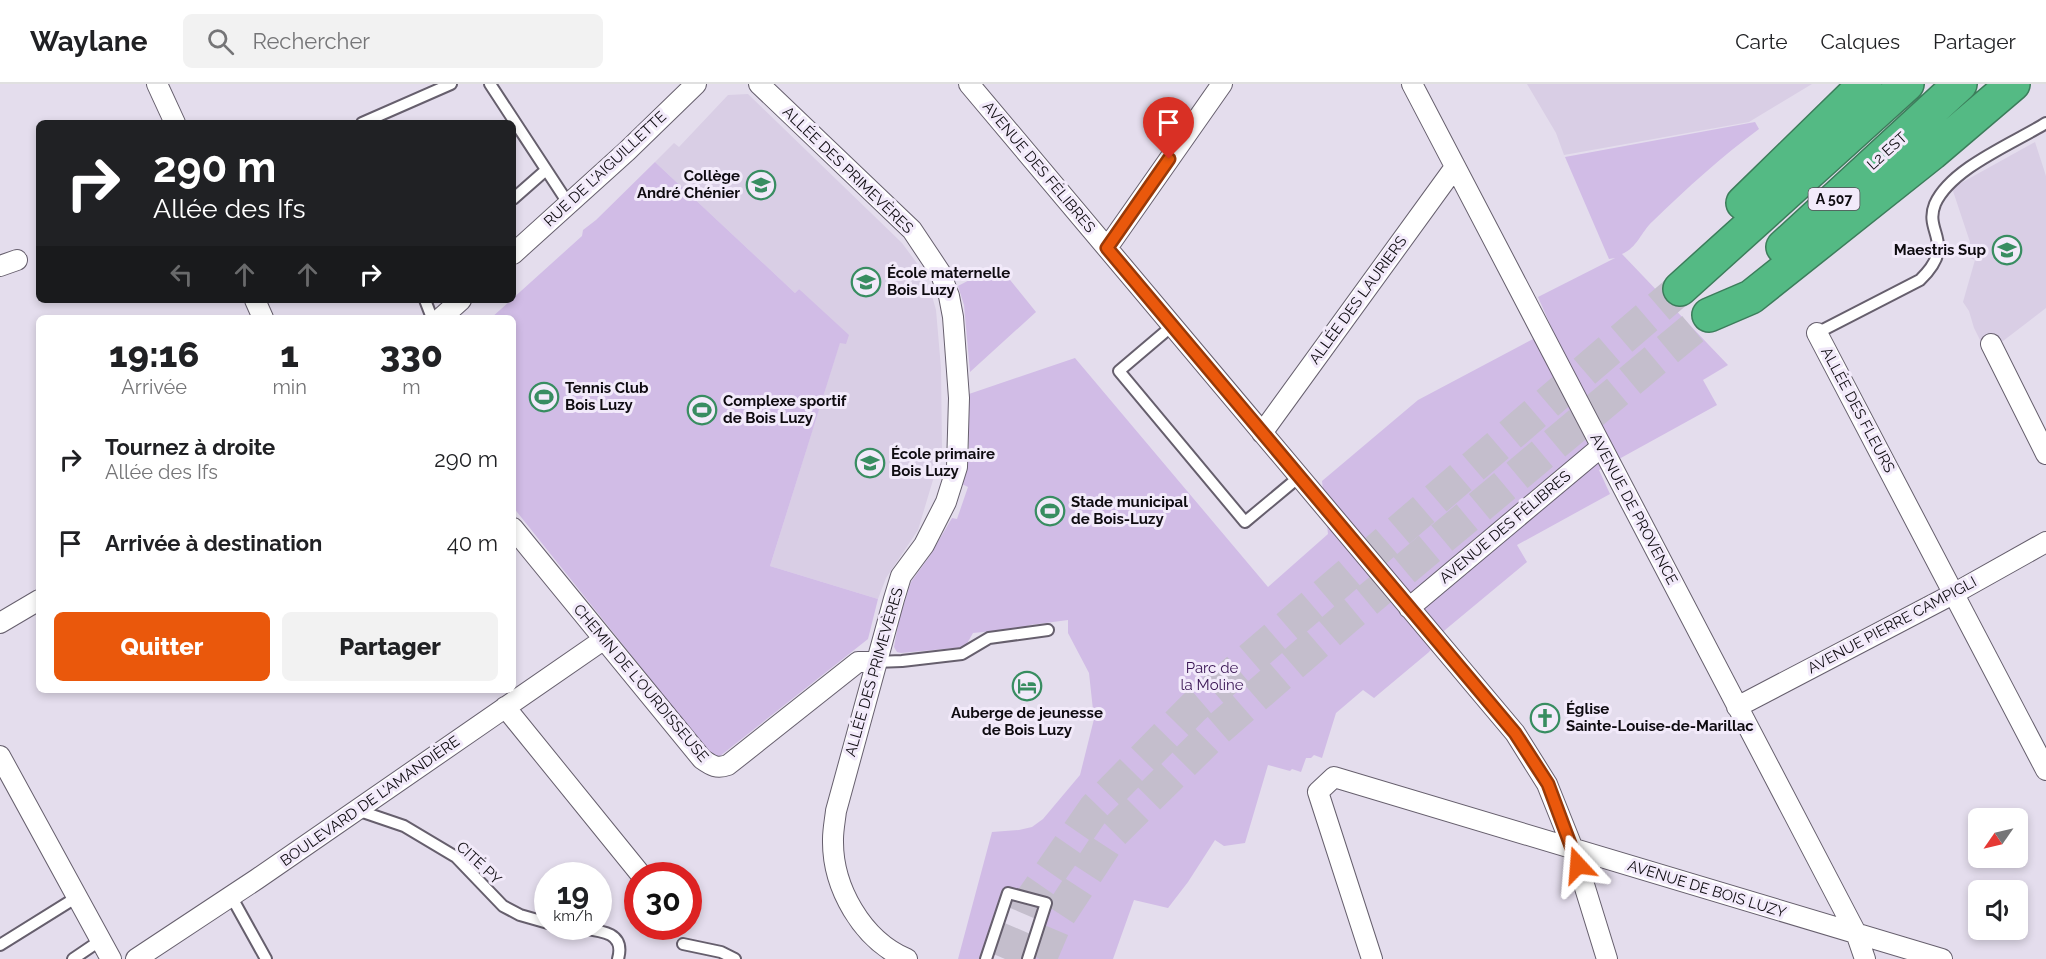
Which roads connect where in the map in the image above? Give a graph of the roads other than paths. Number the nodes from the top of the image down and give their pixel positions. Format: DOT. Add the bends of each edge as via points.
graph roads {
  1 [pos="157,84"];
  2 [pos="450,84"];
  3 [pos="490,84"];
  4 [pos="696,84"];
  5 [pos="759,84"];
  6 [pos="969,84"];
  7 [pos="1222,84"];
  8 [pos="1412,84"];
  9 [pos="1864,84"];
  10 [pos="1907,84"];
  11 [pos="1960,84"];
  12 [pos="2013,84"];
  13 [pos="438,86"];
  14 [pos="174,120"];
  15 [pos="368,120"];
  16 [pos="513,120"];
  17 [pos="2046,123"];
  18 [pos="516,124"];
  19 [pos="1455,167"];
  20 [pos="546,170"];
  21 [pos="516,196"];
  22 [pos="568,203"];
  23 [pos="1107,248"];
  24 [pos="516,251"];
  25 [pos="458,303"];
  26 [pos="444,315"];
  27 [pos="1172,326"];
  28 [pos="1817,333"];
  29 [pos="1991,344"];
  30 [pos="1262,433"];
  31 [pos="1601,447"];
  32 [pos="2046,454"];
  33 [pos="1299,477"];
  34 [pos="516,532"];
  35 [pos="2046,542"];
  36 [pos="1954,593"];
  37 [pos="36,602"];
  38 [pos="1409,608"];
  39 [pos="0,623"];
  40 [pos="1048,630"];
  41 [pos="603,640"];
  42 [pos="875,662"];
  43 [pos="506,707"];
  44 [pos="1737,707"];
  45 [pos="0,756"];
  46 [pos="2046,770"];
  47 [pos="357,810"];
  48 [pos="1573,849"];
  49 [pos="631,862"];
  50 [pos="231,896"];
  51 [pos="77,897"];
  52 [pos="534,919"];
  53 [pos="1856,933"];
  54 [pos="612,936"];
  55 [pos="100,940"];
  56 [pos="683,944"];
  57 [pos="0,945"];
  58 [pos="73,959"];
  59 [pos="111,959"];
  60 [pos="136,959"];
  61 [pos="266,959"];
  62 [pos="618,959"];
  63 [pos="735,959"];
  64 [pos="907,959"];
  65 [pos="986,959"];
  66 [pos="1028,959"];
  67 [pos="1372,959"];
  68 [pos="1608,959"];
  69 [pos="1865,959"];
  70 [pos="1942,959"];
  1 -- 14 [label="street"];
  2 -- 13 [label="lane"];
  3 -- 16 [label="lane"];
  4 -- 22 [label="street, RUE DE L'AIGUILLETTE"];
  5 -- 42 [label="street, ALLÉE DES PRIMEVÈRES" via="912,231 940,272 950,296 959,398 957,466 946,501 924,545 901,576"];
  6 -- 23 [label="street, AVENUE DES FÉLIBRES"];
  7 -- 23 [label="street"];
  8 -- 19 [label="street, AVENUE DE PROVENCE"];
  9 -- 10 [label="highway, A 507" via="1711,234 1680,289"];
  11 -- 12 [label="highway, L2 EST / A 507" via="1709,315 1751,297"];
  13 -- 15 [label="lane"];
  17 -- 28 [label="lane, ALLÉE DES FLEURS" via="1985,157 1941,195 1934,206 1937,259 1925,276 1905,290"];
  18 -- 20 [label="lane"];
  19 -- 30 [label="street, ALLÉE DES LAURIERS"];
  19 -- 31 [label="street, AVENUE DE PROVENCE"];
  20 -- 21 [label="lane"];
  20 -- 22 [label="lane"];
  22 -- 24 [label="street, RUE DE L'AIGUILLETTE"];
  23 -- 27 [label="street, AVENUE DES FÉLIBRES"];
  25 -- 26 [label="street"];
  27 -- 30 [label="street, AVENUE DES FÉLIBRES"];
  27 -- 33 [label="lane" via="1119,371 1245,522"];
  28 -- 36 [label="street, ALLÉE DES FLEURS"];
  29 -- 32 [label="street"];
  30 -- 33 [label="street, AVENUE DES FÉLIBRES"];
  31 -- 38 [label="street, AVENUE DES FÉLIBRES"];
  31 -- 44 [label="street, AVENUE DE PROVENCE"];
  33 -- 38 [label="street, AVENUE DES FÉLIBRES"];
  34 -- 41 [label="street, CHEMIN DE L'OURDISSEUSE"];
  35 -- 36 [label="street, AVENUE PIERRE CAMPIGLI"];
  36 -- 44 [label="street, AVENUE PIERRE CAMPIGLI"];
  36 -- 46 [label="street, ALLÉE DES FLEURS"];
  37 -- 39 [label="street"];
  38 -- 48 [label="street, AVENUE DES FÉLIBRES" via="1515,733 1548,784"];
  40 -- 42 [label="lane" via="989,638 962,654"];
  41 -- 42 [label="street, CHEMIN DE L'OURDISSEUSE" via="702,759 719,768 728,765 858,662"];
  41 -- 43 [label="street, BOULEVARD DE L'AMANDIÈRE"];
  42 -- 64 [label="street, ALLÉE DES PRIMEVÈRES" via="836,811 834,857 849,907 873,935"];
  43 -- 47 [label="street, BOULEVARD DE L'AMANDIÈRE"];
  43 -- 49 [label="street"];
  44 -- 53 [label="street, AVENUE DE PROVENCE"];
  45 -- 51 [label="street"];
  47 -- 50 [label="street, BOULEVARD DE L'AMANDIÈRE"];
  47 -- 52 [label="lane, CITÉ PY" via="404,826 456,857 503,906"];
  48 -- 53 [label="street, AVENUE DE BOIS LUZY"];
  48 -- 67 [label="street, AVENUE DE BOIS LUZY" via="1334,777 1318,792"];
  48 -- 68 [label="street, AVENUE DES FÉLIBRES"];
  50 -- 60 [label="street, BOULEVARD DE L'AMANDIÈRE"];
  50 -- 61 [label="lane"];
  51 -- 55 [label="street"];
  51 -- 57 [label="lane"];
  53 -- 69 [label="street, AVENUE DE PROVENCE"];
  53 -- 70 [label="street, AVENUE DE BOIS LUZY"];
  54 -- 62 [label="lane" via="620,952"];
  55 -- 58 [label="lane"];
  55 -- 59 [label="street"];
  56 -- 63 [label="lane"];
  65 -- 66 [label="lane" via="1008,893 1046,903"];
}
